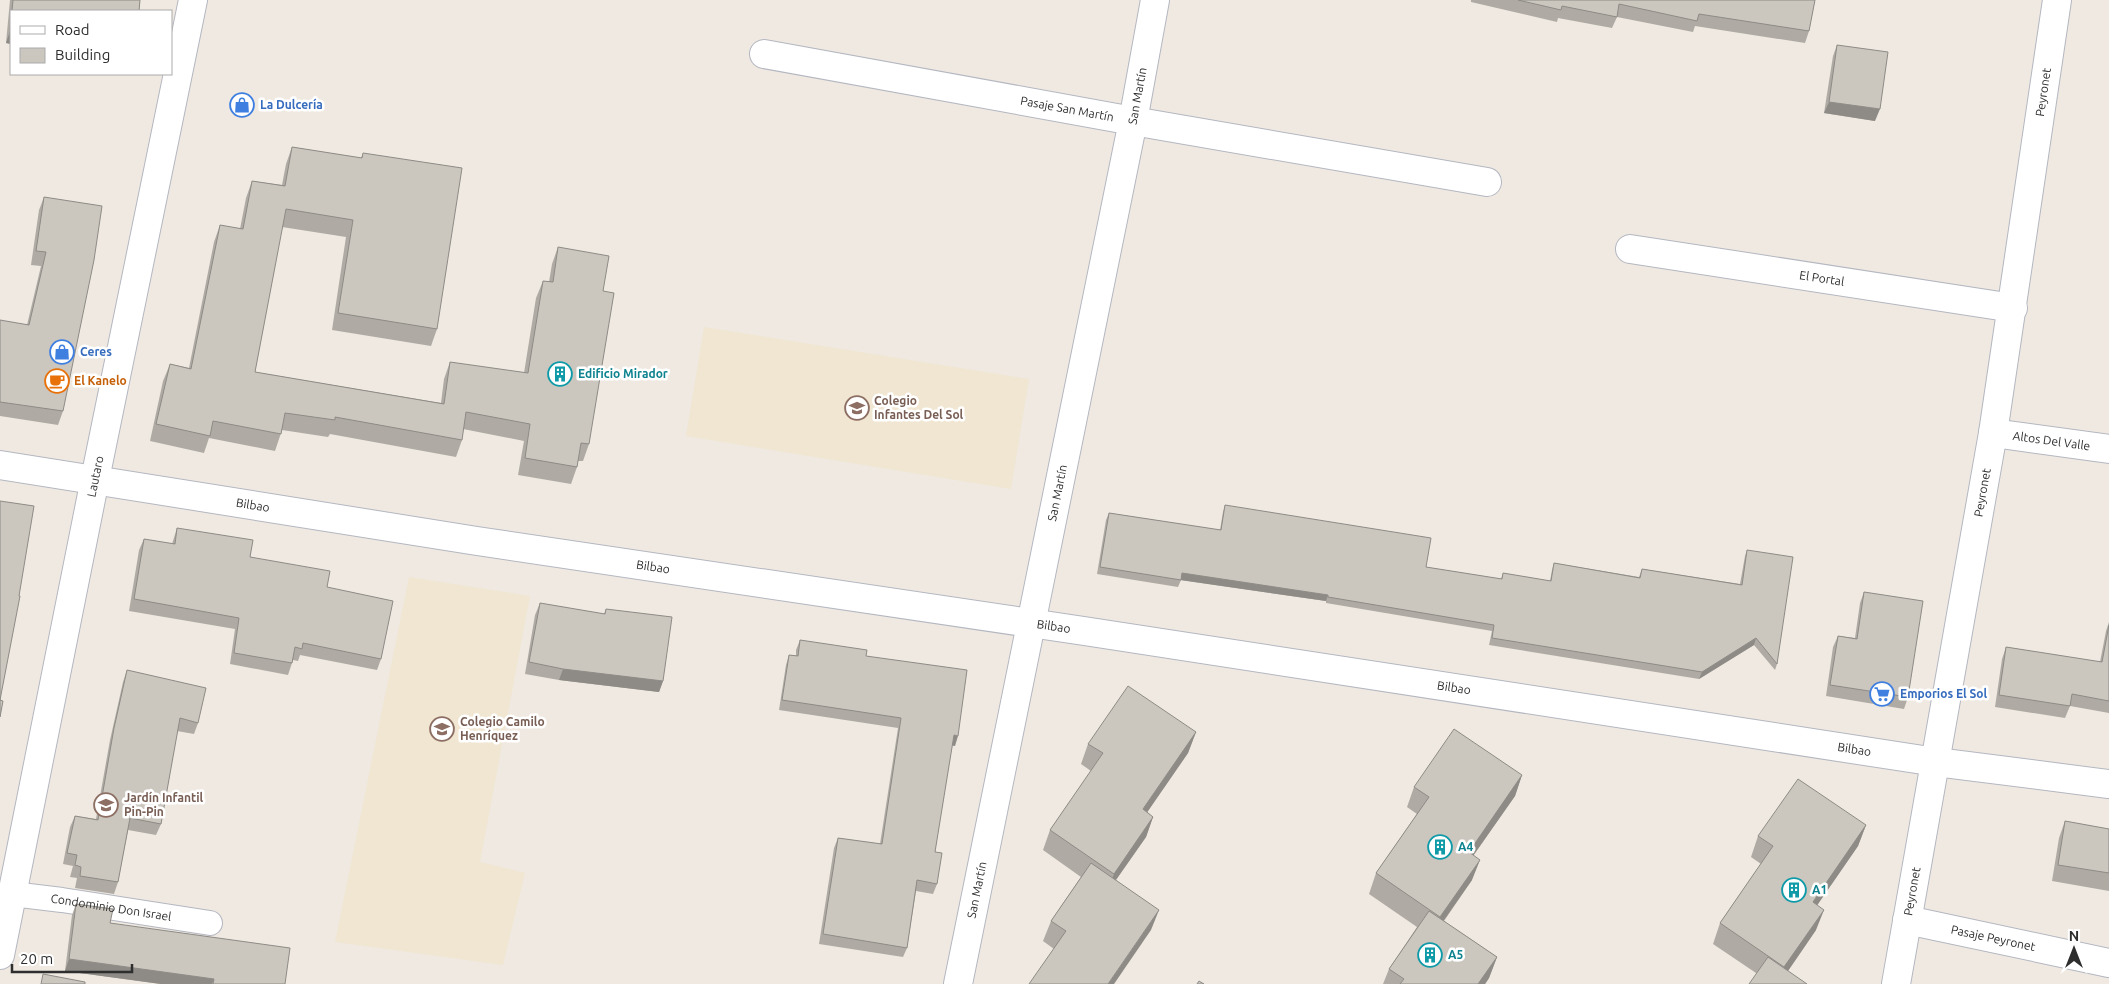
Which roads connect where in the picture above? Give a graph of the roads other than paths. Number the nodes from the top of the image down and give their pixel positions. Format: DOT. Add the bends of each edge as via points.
graph roads {
  1 [pos="193,0"];
  2 [pos="1155,0"];
  3 [pos="2057,0"];
  4 [pos="764,54"];
  5 [pos="1133,121"];
  6 [pos="1487,182"];
  7 [pos="1630,249"];
  8 [pos="2013,308"];
  9 [pos="1993,433"];
  10 [pos="2109,449"];
  11 [pos="0,465"];
  12 [pos="94,479"];
  13 [pos="1031,624"];
  14 [pos="1936,762"];
  15 [pos="2109,784"];
  16 [pos="12,894"];
  17 [pos="1907,920"];
  18 [pos="210,923"];
  19 [pos="0,955"];
  20 [pos="2109,963"];
  21 [pos="958,984"];
  22 [pos="1896,984"];
  1 -- 12 [label="street, Lautaro"];
  2 -- 5 [label="street, San Martín"];
  3 -- 8 [label="street, Peyronet"];
  4 -- 5 [label="street, Pasaje San Martín"];
  5 -- 6 [label="street, Pasaje San Martín"];
  5 -- 13 [label="street, San Martín"];
  7 -- 8 [label="street, El Portal"];
  8 -- 9 [label="street, Peyronet"];
  9 -- 10 [label="street, Altos Del Valle"];
  9 -- 14 [label="street, Peyronet"];
  11 -- 12 [label="street, Bilbao"];
  12 -- 13 [label="street, Bilbao" via="476,541"];
  12 -- 16 [label="street, Lautaro"];
  13 -- 14 [label="street, Bilbao"];
  13 -- 21 [label="street, San Martín"];
  14 -- 15 [label="street, Bilbao"];
  14 -- 17 [label="street, Peyronet"];
  16 -- 18 [label="lane, Condominio Don Israel"];
  16 -- 19 [label="street, Lautaro"];
  17 -- 20 [label="street, Pasaje Peyronet"];
  17 -- 22 [label="street, Peyronet"];
}
